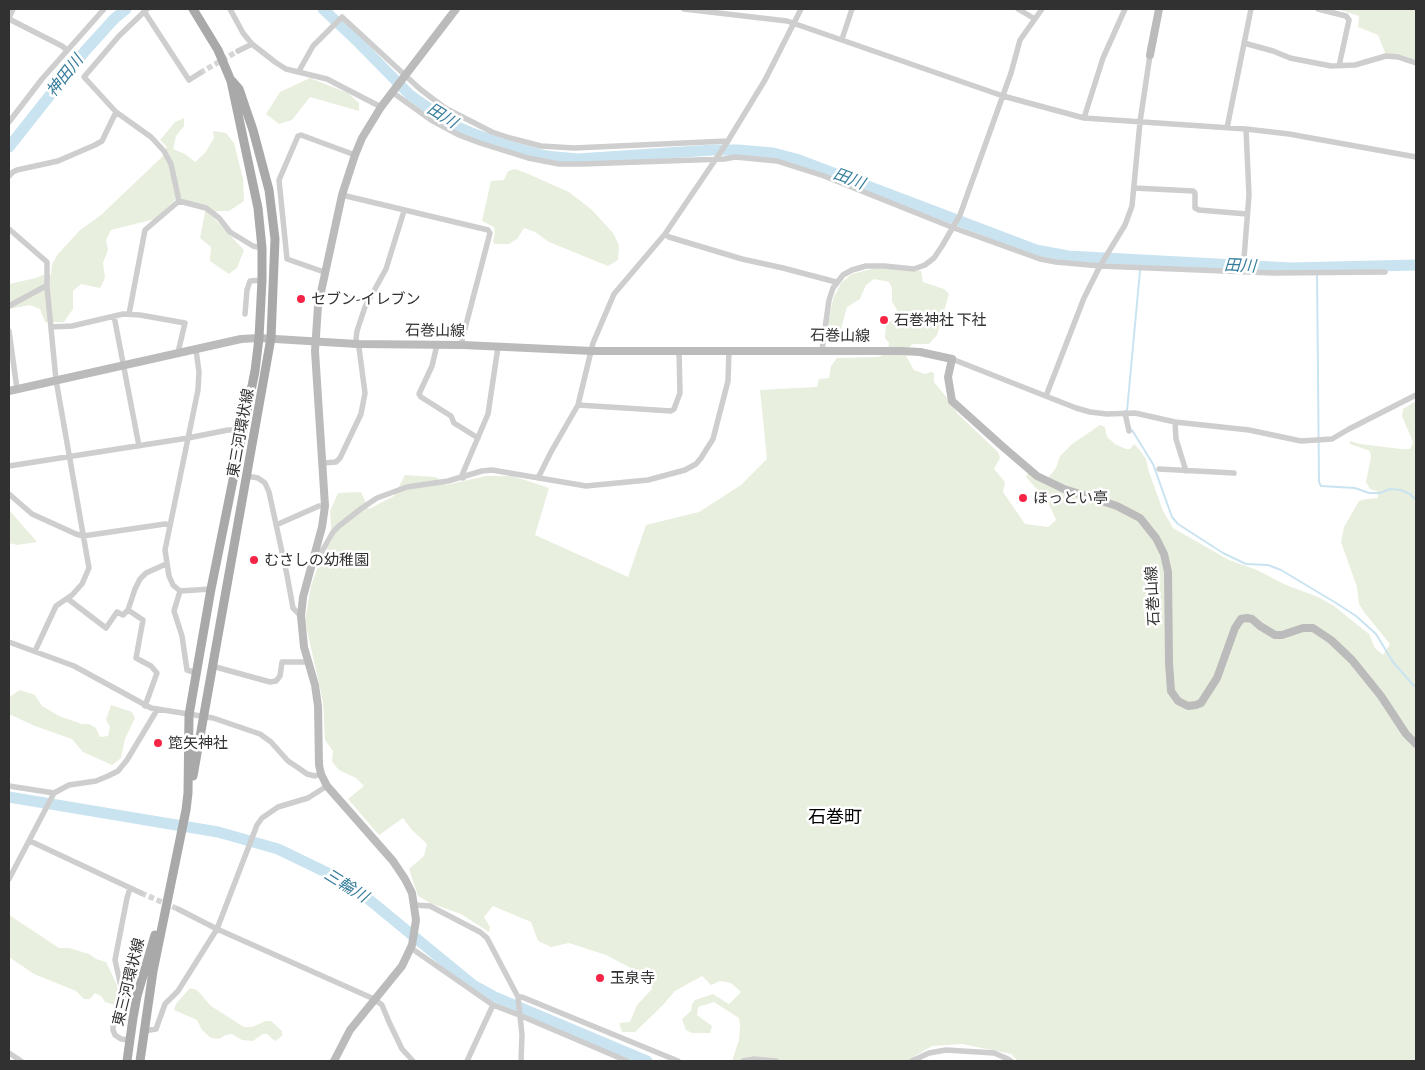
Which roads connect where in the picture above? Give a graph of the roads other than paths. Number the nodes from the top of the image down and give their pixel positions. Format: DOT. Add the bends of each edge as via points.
graph roads {
  1 [pos="14,9"];
  2 [pos="104,9"];
  3 [pos="192,9"];
  4 [pos="230,9"];
  5 [pos="456,9"];
  6 [pos="684,9"];
  7 [pos="801,9"];
  8 [pos="852,9"];
  9 [pos="1018,9"];
  10 [pos="1042,9"];
  11 [pos="1125,9"];
  12 [pos="1159,9"];
  13 [pos="1251,9"];
  14 [pos="1318,9"];
  15 [pos="146,10"];
  16 [pos="9,19"];
  17 [pos="1035,19"];
  18 [pos="794,23"];
  19 [pos="842,39"];
  20 [pos="1244,43"];
  21 [pos="252,44"];
  22 [pos="67,50"];
  23 [pos="238,52"];
  24 [pos="1150,55"];
  25 [pos="1416,63"];
  26 [pos="1339,66"];
  27 [pos="299,71"];
  28 [pos="200,73"];
  29 [pos="404,77"];
  30 [pos="232,81"];
  31 [pos="393,91"];
  32 [pos="1003,96"];
  33 [pos="380,107"];
  34 [pos="116,112"];
  35 [pos="1084,118"];
  36 [pos="9,122"];
  37 [pos="1140,122"];
  38 [pos="1227,128"];
  39 [pos="1246,129"];
  40 [pos="727,143"];
  41 [pos="354,155"];
  42 [pos="717,157"];
  43 [pos="1416,157"];
  44 [pos="9,176"];
  45 [pos="1134,188"];
  46 [pos="342,195"];
  47 [pos="179,201"];
  48 [pos="404,211"];
  49 [pos="1247,214"];
  50 [pos="955,226"];
  51 [pos="9,229"];
  52 [pos="665,234"];
  53 [pos="262,248"];
  54 [pos="1244,258"];
  55 [pos="1101,264"];
  56 [pos="324,272"];
  57 [pos="1385,272"];
  58 [pos="262,280"];
  59 [pos="836,282"];
  60 [pos="47,287"];
  61 [pos="9,306"];
  62 [pos="129,314"];
  63 [pos="245,314"];
  64 [pos="114,316"];
  65 [pos="51,327"];
  66 [pos="9,331"];
  67 [pos="259,338"];
  68 [pos="271,338"];
  69 [pos="315,342"];
  70 [pos="357,344"];
  71 [pos="437,345"];
  72 [pos="463,345"];
  73 [pos="498,347"];
  74 [pos="196,350"];
  75 [pos="679,350"];
  76 [pos="729,350"];
  77 [pos="822,350"];
  78 [pos="592,351"];
  79 [pos="180,353"];
  80 [pos="952,359"];
  81 [pos="124,365"];
  82 [pos="56,380"];
  83 [pos="13,390"];
  84 [pos="1416,395"];
  85 [pos="1046,396"];
  86 [pos="578,405"];
  87 [pos="1125,413"];
  88 [pos="1175,422"];
  89 [pos="243,430"];
  90 [pos="1129,431"];
  91 [pos="188,438"];
  92 [pos="478,438"];
  93 [pos="139,446"];
  94 [pos="69,457"];
  95 [pos="323,463"];
  96 [pos="9,466"];
  97 [pos="1159,470"];
  98 [pos="1186,471"];
  99 [pos="1234,473"];
  100 [pos="247,476"];
  101 [pos="463,478"];
  102 [pos="538,478"];
  103 [pos="9,494"];
  104 [pos="325,506"];
  105 [pos="170,525"];
  106 [pos="276,525"];
  107 [pos="83,536"];
  108 [pos="315,557"];
  109 [pos="166,564"];
  110 [pos="211,589"];
  111 [pos="180,591"];
  112 [pos="68,599"];
  113 [pos="128,610"];
  114 [pos="301,616"];
  115 [pos="9,642"];
  116 [pos="35,651"];
  117 [pos="309,662"];
  118 [pos="212,666"];
  119 [pos="197,673"];
  120 [pos="145,706"];
  121 [pos="157,710"];
  122 [pos="189,715"];
  123 [pos="203,716"];
  124 [pos="1416,744"];
  125 [pos="321,774"];
  126 [pos="9,786"];
  127 [pos="327,786"];
  128 [pos="188,793"];
  129 [pos="54,795"];
  130 [pos="30,841"];
  131 [pos="9,879"];
  132 [pos="130,888"];
  133 [pos="141,893"];
  134 [pos="415,905"];
  135 [pos="178,909"];
  136 [pos="165,910"];
  137 [pos="217,929"];
  138 [pos="411,946"];
  139 [pos="374,998"];
  140 [pos="518,998"];
  141 [pos="493,1005"];
  142 [pos="519,1014"];
  143 [pos="143,1031"];
  144 [pos="129,1040"];
  145 [pos="9,1053"];
  146 [pos="21,1061"];
  147 [pos="127,1061"];
  148 [pos="140,1061"];
  149 [pos="334,1061"];
  150 [pos="413,1061"];
  151 [pos="467,1061"];
  152 [pos="521,1061"];
  153 [pos="627,1061"];
  154 [pos="678,1061"];
  155 [pos="743,1061"];
  156 [pos="776,1061"];
  157 [pos="912,1061"];
  158 [pos="1011,1061"];
  1 -- 16 [label="street"];
  2 -- 22 [label="street"];
  3 -- 30 [label="main road, 東三河環状線" via="218,50"];
  4 -- 21 [label="street"];
  5 -- 29 [label="main road"];
  6 -- 18 [label="street"];
  7 -- 18 [label="street"];
  8 -- 19 [label="street"];
  9 -- 17 [label="street"];
  10 -- 17 [label="street"];
  11 -- 35 [label="street" via="1103,58"];
  12 -- 24 [label="main road"];
  13 -- 20 [label="street"];
  14 -- 26 [label="street" via="1346,16 1349,20"];
  15 -- 28 [label="street" via="189,80"];
  15 -- 34 [label="street" via="84,77"];
  16 -- 22 [label="street"];
  17 -- 32 [label="street" via="1020,40"];
  18 -- 19 [label="street"];
  18 -- 40 [label="street" via="752,104"];
  19 -- 32 [label="street"];
  20 -- 26 [label="street" via="1290,58"];
  20 -- 38 [label="street"];
  21 -- 23 [label="street"];
  21 -- 27 [label="street" via="286,69"];
  22 -- 36 [label="street"];
  24 -- 37 [label="street"];
  25 -- 26 [label="street" via="1386,56"];
  27 -- 29 [label="street" via="313,46 341,18"];
  27 -- 33 [label="street" via="327,80"];
  29 -- 31 [label="main road"];
  29 -- 40 [label="street" via="445,108 492,132 524,142 561,148"];
  30 -- 53 [label="main road, 東三河環状線" via="258,208"];
  30 -- 68 [label="main road, 東三河環状線" via="239,89 253,130 269,190 274,239"];
  31 -- 33 [label="main road"];
  31 -- 42 [label="street" via="431,120 459,135 507,153 552,163"];
  32 -- 35 [label="street"];
  32 -- 50 [label="street"];
  33 -- 41 [label="main road"];
  34 -- 44 [label="street" via="102,141 58,161 18,170"];
  34 -- 47 [label="street" via="151,137 164,151 171,164"];
  35 -- 37 [label="street"];
  37 -- 38 [label="street"];
  37 -- 45 [label="street"];
  38 -- 39 [label="street"];
  39 -- 43 [label="street"];
  39 -- 49 [label="street"];
  40 -- 42 [label="street"];
  41 -- 46 [label="main road"];
  41 -- 56 [label="street" via="298,136 279,180 287,259"];
  42 -- 50 [label="street" via="777,161"];
  42 -- 52 [label="street"];
  45 -- 49 [label="street" via="1193,191 1195,208 1199,210"];
  45 -- 55 [label="street" via="1129,216"];
  46 -- 48 [label="street"];
  46 -- 56 [label="main road"];
  47 -- 53 [label="street" via="206,208 230,232"];
  47 -- 62 [label="street" via="145,230"];
  48 -- 70 [label="street" via="386,269 365,307 357,331"];
  48 -- 72 [label="street" via="490,233"];
  49 -- 54 [label="street"];
  50 -- 55 [label="street" via="1040,258"];
  50 -- 59 [label="street" via="934,258 925,265 914,269 866,266 852,270"];
  51 -- 60 [label="street" via="47,262"];
  52 -- 59 [label="street" via="669,238 742,259"];
  52 -- 78 [label="street" via="614,294"];
  53 -- 58 [label="main road, 東三河環状線"];
  55 -- 57 [label="street" via="1302,274"];
  55 -- 85 [label="street" via="1084,298"];
  56 -- 69 [label="main road"];
  58 -- 63 [label="street" via="250,281"];
  58 -- 67 [label="main road, 東三河環状線"];
  59 -- 77 [label="street" via="829,300"];
  60 -- 61 [label="street"];
  60 -- 65 [label="street"];
  62 -- 64 [label="street"];
  62 -- 79 [label="street" via="185,323"];
  64 -- 65 [label="street" via="72,326"];
  64 -- 81 [label="street"];
  65 -- 82 [label="street"];
  66 -- 83 [label="street"];
  67 -- 68 [label="main road, 石巻山線"];
  67 -- 74 [label="main road, 石巻山線"];
  67 -- 89 [label="main road, 東三河環状線"];
  68 -- 69 [label="main road, 石巻山線"];
  68 -- 100 [label="main road, 東三河環状線"];
  69 -- 70 [label="main road, 石巻山線"];
  69 -- 95 [label="main road"];
  70 -- 71 [label="main road, 石巻山線"];
  70 -- 95 [label="street" via="365,393 361,414 340,458 336,462"];
  71 -- 72 [label="main road, 石巻山線"];
  71 -- 92 [label="street" via="421,397"];
  72 -- 73 [label="main road, 石巻山線"];
  73 -- 78 [label="main road, 石巻山線"];
  73 -- 92 [label="street" via="488,414"];
  74 -- 79 [label="main road, 石巻山線"];
  74 -- 91 [label="street" via="198,390"];
  75 -- 76 [label="main road, 石巻山線"];
  75 -- 78 [label="main road, 石巻山線"];
  75 -- 86 [label="street" via="680,393 671,411"];
  76 -- 77 [label="main road, 石巻山線"];
  76 -- 102 [label="street" via="727,387 713,439 696,464 648,480 624,483 586,486"];
  77 -- 80 [label="main road, 石巻山線" via="920,352"];
  78 -- 86 [label="street"];
  79 -- 81 [label="main road, 石巻山線"];
  80 -- 85 [label="street"];
  80 -- 124 [label="main road, 石巻山線" via="948,377 952,401 1002,446 1037,476 1140,518 1156,538 1168,572 1171,681 1178,701 1188,706 1201,703 1217,678 1241,619 1252,619 1275,635 1313,628 1352,660"];
  81 -- 82 [label="main road, 石巻山線"];
  81 -- 93 [label="street"];
  82 -- 83 [label="main road, 石巻山線"];
  82 -- 94 [label="street"];
  84 -- 88 [label="street" via="1332,440 1301,442 1241,429"];
  85 -- 87 [label="street" via="1090,412"];
  86 -- 102 [label="street"];
  87 -- 88 [label="street"];
  87 -- 90 [label="street"];
  88 -- 98 [label="street" via="1176,439"];
  89 -- 91 [label="street"];
  89 -- 110 [label="main road, 東三河環状線"];
  91 -- 93 [label="street"];
  91 -- 105 [label="street"];
  92 -- 101 [label="street"];
  93 -- 94 [label="street"];
  94 -- 96 [label="street"];
  94 -- 107 [label="street"];
  95 -- 104 [label="main road"];
  97 -- 98 [label="street"];
  98 -- 99 [label="street"];
  100 -- 106 [label="street" via="265,483"];
  100 -- 118 [label="main road, 東三河環状線"];
  101 -- 102 [label="street" via="492,470"];
  101 -- 108 [label="street" via="407,488 377,498 339,526"];
  103 -- 107 [label="street" via="32,514"];
  104 -- 106 [label="street" via="318,506"];
  104 -- 108 [label="main road"];
  105 -- 107 [label="street"];
  105 -- 109 [label="street"];
  106 -- 114 [label="street" via="293,608"];
  107 -- 112 [label="street" via="89,568 82,584"];
  108 -- 114 [label="main road"];
  109 -- 111 [label="street" via="172,585"];
  109 -- 113 [label="street" via="140,579"];
  110 -- 111 [label="street"];
  110 -- 119 [label="main road, 東三河環状線"];
  111 -- 119 [label="street" via="174,612 182,636 187,670"];
  112 -- 113 [label="street" via="106,628 117,612 123,616"];
  112 -- 116 [label="street" via="56,606"];
  113 -- 120 [label="street" via="143,620 136,658 157,673"];
  114 -- 117 [label="main road"];
  115 -- 116 [label="street"];
  116 -- 120 [label="street" via="74,666"];
  117 -- 118 [label="street" via="282,662 280,676 270,682"];
  117 -- 125 [label="main road" via="318,706"];
  118 -- 123 [label="main road, 東三河環状線"];
  119 -- 122 [label="main road, 東三河環状線"];
  120 -- 121 [label="street"];
  121 -- 122 [label="street"];
  121 -- 129 [label="street" via="118,771 96,780 69,785"];
  122 -- 123 [label="street"];
  122 -- 128 [label="main road, 東三河環状線"];
  123 -- 125 [label="street" via="260,734 300,769 315,776"];
  123 -- 128 [label="main road, 東三河環状線"];
  125 -- 127 [label="main road"];
  126 -- 129 [label="street"];
  127 -- 134 [label="main road" via="393,861 405,879"];
  127 -- 137 [label="street" via="262,818"];
  128 -- 136 [label="main road, 東三河環状線"];
  129 -- 130 [label="street"];
  130 -- 131 [label="street"];
  130 -- 132 [label="street"];
  132 -- 133 [label="street"];
  132 -- 144 [label="street" via="115,960 124,1000 120,1016 113,1026 115,1035"];
  134 -- 138 [label="main road"];
  134 -- 140 [label="street" via="430,906 487,938"];
  135 -- 137 [label="street"];
  136 -- 143 [label="main road, 東三河環状線"];
  136 -- 144 [label="main road, 東三河環状線" via="144,970"];
  137 -- 139 [label="street"];
  137 -- 143 [label="street" via="178,991 165,1004 156,1029"];
  138 -- 139 [label="main road" via="402,966"];
  138 -- 141 [label="street"];
  139 -- 149 [label="main road" via="350,1030"];
  139 -- 150 [label="street" via="382,1005 402,1049"];
  140 -- 142 [label="street"];
  140 -- 154 [label="street"];
  141 -- 142 [label="street"];
  141 -- 151 [label="street"];
  142 -- 152 [label="street"];
  142 -- 153 [label="street"];
  143 -- 148 [label="main road, 東三河環状線"];
  144 -- 147 [label="main road, 東三河環状線"];
  145 -- 146 [label="street"];
  155 -- 156 [label="street"];
  157 -- 158 [label="street" via="946,1050 994,1053"];
}
